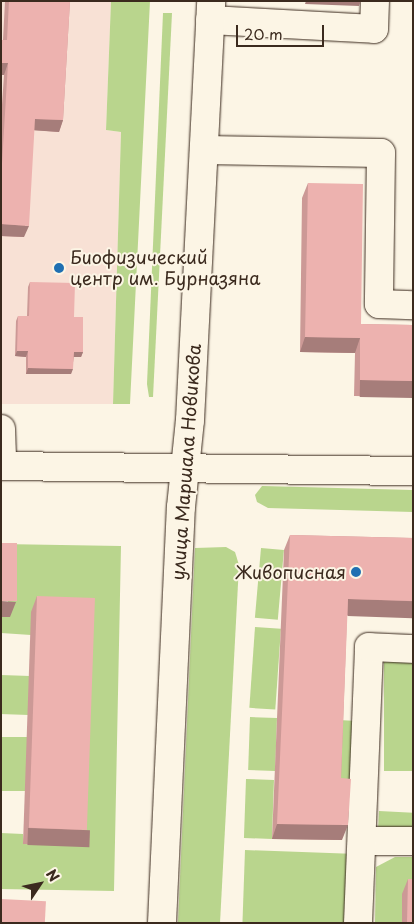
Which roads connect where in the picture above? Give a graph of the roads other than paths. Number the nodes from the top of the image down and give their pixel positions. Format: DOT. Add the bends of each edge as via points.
graph roads {
  1 [pos="375,1"];
  2 [pos="211,11"];
  3 [pos="204,150"];
  4 [pos="413,305"];
  5 [pos="1,429"];
  6 [pos="1,466"];
  7 [pos="184,468"];
  8 [pos="413,471"];
  9 [pos="413,648"];
  10 [pos="362,841"];
  11 [pos="413,842"];
  12 [pos="162,923"];
  13 [pos="358,923"];
  1 -- 2 [label="street" via="374,29"];
  2 -- 3 [label="street, улица Маршала Новикова"];
  3 -- 4 [label="street" via="381,153 379,304"];
  3 -- 7 [label="street, улица Маршала Новикова" via="190,420"];
  5 -- 6 [label="street"];
  6 -- 7 [label="street"];
  7 -- 8 [label="street"];
  7 -- 12 [label="street, улица Маршала Новикова"];
  9 -- 10 [label="street" via="369,647"];
  10 -- 11 [label="street"];
  10 -- 13 [label="street"];
}
